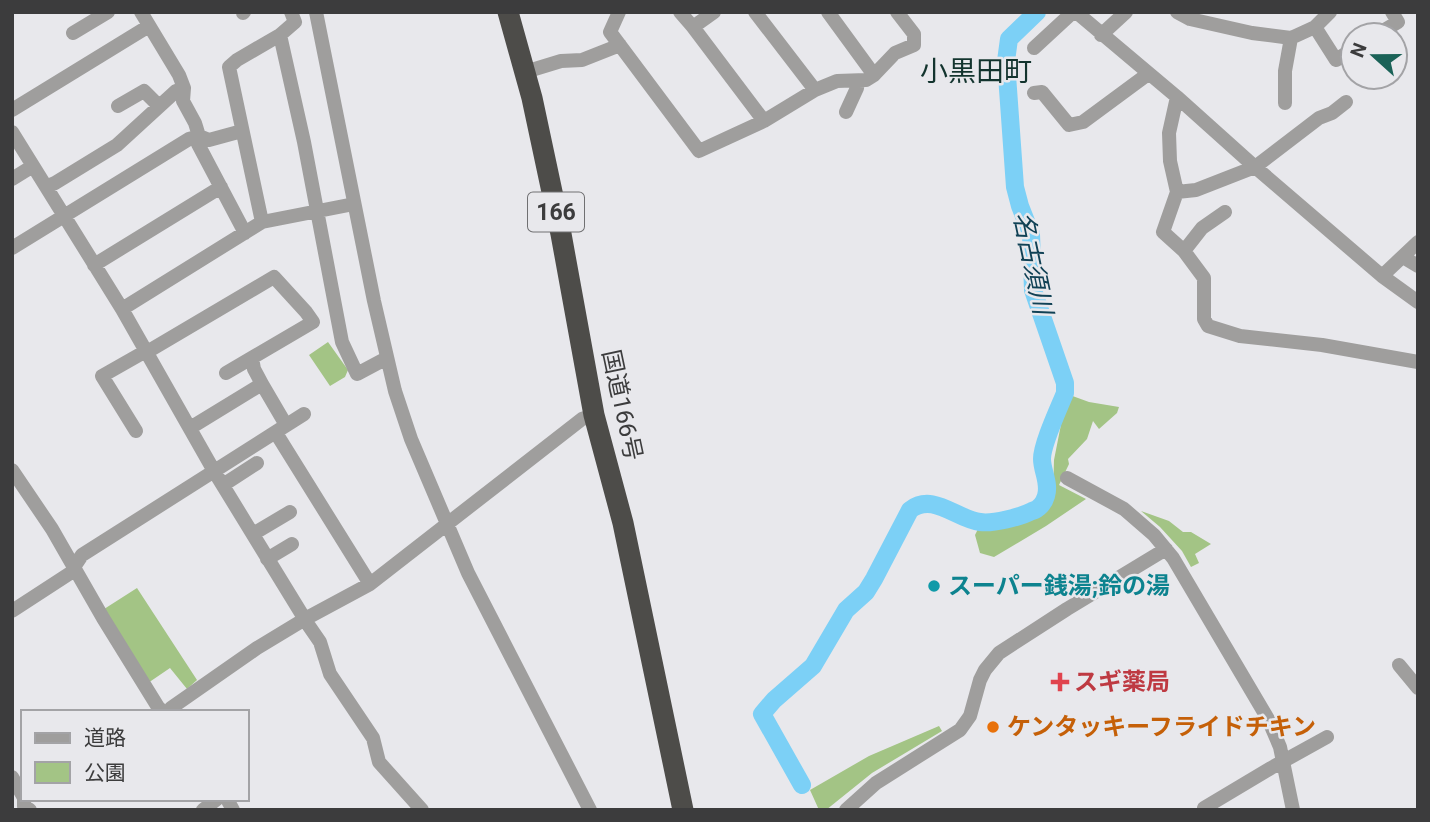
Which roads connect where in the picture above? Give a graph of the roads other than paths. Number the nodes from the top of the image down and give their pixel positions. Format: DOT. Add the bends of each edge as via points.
graph roads {
  1 [pos="108,12"];
  2 [pos="141,12"];
  3 [pos="291,12"];
  4 [pos="316,12"];
  5 [pos="508,12"];
  6 [pos="619,12"];
  7 [pos="680,12"];
  8 [pos="713,12"];
  9 [pos="755,12"];
  10 [pos="828,12"];
  11 [pos="898,12"];
  12 [pos="1075,12"];
  13 [pos="1126,12"];
  14 [pos="1177,12"];
  15 [pos="1330,12"];
  16 [pos="149,26"];
  17 [pos="693,27"];
  18 [pos="1315,27"];
  19 [pos="73,33"];
  20 [pos="280,35"];
  21 [pos="1101,35"];
  22 [pos="1292,38"];
  23 [pos="620,45"];
  24 [pos="1034,48"];
  25 [pos="1339,58"];
  26 [pos="525,72"];
  27 [pos="1149,74"];
  28 [pos="874,75"];
  29 [pos="858,81"];
  30 [pos="184,88"];
  31 [pos="815,90"];
  32 [pos="1034,93"];
  33 [pos="1177,97"];
  34 [pos="1346,102"];
  35 [pos="1285,103"];
  36 [pos="118,106"];
  37 [pos="159,106"];
  38 [pos="12,110"];
  39 [pos="846,113"];
  40 [pos="764,121"];
  41 [pos="242,131"];
  42 [pos="13,135"];
  43 [pos="199,136"];
  44 [pos="33,166"];
  45 [pos="1255,167"];
  46 [pos="12,179"];
  47 [pos="46,187"];
  48 [pos="221,187"];
  49 [pos="1177,192"];
  50 [pos="354,204"];
  51 [pos="316,210"];
  52 [pos="1225,212"];
  53 [pos="64,217"];
  54 [pos="262,222"];
  55 [pos="245,233"];
  56 [pos="1418,242"];
  57 [pos="12,248"];
  58 [pos="1184,251"];
  59 [pos="1404,257"];
  60 [pos="94,265"];
  61 [pos="1418,265"];
  62 [pos="1382,276"];
  63 [pos="1418,303"];
  64 [pos="122,309"];
  65 [pos="147,352"];
  66 [pos="252,358"];
  67 [pos="387,358"];
  68 [pos="1418,362"];
  69 [pos="226,373"];
  70 [pos="262,384"];
  71 [pos="304,414"];
  72 [pos="594,415"];
  73 [pos="190,428"];
  74 [pos="281,429"];
  75 [pos="136,431"];
  76 [pos="257,463"];
  77 [pos="12,470"];
  78 [pos="214,471"];
  79 [pos="1067,478"];
  80 [pos="223,485"];
  81 [pos="290,512"];
  82 [pos="446,525"];
  83 [pos="253,534"];
  84 [pos="292,544"];
  85 [pos="1166,549"];
  86 [pos="267,559"];
  87 [pos="75,568"];
  88 [pos="370,584"];
  89 [pos="12,611"];
  90 [pos="305,619"];
  91 [pos="1399,665"];
  92 [pos="1418,688"];
  93 [pos="161,710"];
  94 [pos="170,710"];
  95 [pos="1327,737"];
  96 [pos="1283,762"];
  97 [pos="12,777"];
  98 [pos="21,794"];
  99 [pos="1204,808"];
  100 [pos="422,810"];
  101 [pos="590,810"];
  102 [pos="683,810"];
  103 [pos="846,810"];
  104 [pos="1293,810"];
  1 -- 19 [label="street"];
  2 -- 16 [label="street"];
  3 -- 20 [label="street" via="295,22"];
  4 -- 50 [label="street"];
  5 -- 26 [label="highway, 国道166号 / 166"];
  6 -- 23 [label="street" via="610,32"];
  7 -- 17 [label="street"];
  8 -- 17 [label="street"];
  9 -- 31 [label="street"];
  10 -- 28 [label="street"];
  11 -- 28 [label="street" via="914,34 914,44 895,53"];
  12 -- 21 [label="street"];
  12 -- 24 [label="street"];
  13 -- 21 [label="street"];
  14 -- 22 [label="street" via="1190,19"];
  15 -- 18 [label="street"];
  16 -- 30 [label="street"];
  16 -- 38 [label="street"];
  17 -- 40 [label="street"];
  18 -- 22 [label="street"];
  18 -- 25 [label="street" via="1336,60"];
  20 -- 41 [label="street" via="229,67"];
  20 -- 51 [label="street"];
  21 -- 27 [label="street"];
  22 -- 35 [label="street"];
  23 -- 26 [label="street" via="582,60"];
  23 -- 40 [label="street" via="699,151"];
  26 -- 72 [label="highway, 国道166号 / 166"];
  27 -- 32 [label="street" via="1083,122 1069,125 1042,92"];
  27 -- 33 [label="street"];
  28 -- 29 [label="street"];
  29 -- 31 [label="street" via="837,81"];
  29 -- 39 [label="street"];
  30 -- 37 [label="street"];
  30 -- 43 [label="street" via="183,101"];
  31 -- 40 [label="street"];
  33 -- 45 [label="street"];
  33 -- 49 [label="street" via="1169,133"];
  34 -- 45 [label="street"];
  36 -- 37 [label="street" via="144,90"];
  37 -- 47 [label="street" via="117,145"];
  41 -- 43 [label="street" via="209,139"];
  41 -- 54 [label="street"];
  42 -- 44 [label="street"];
  43 -- 48 [label="street" via="198,144"];
  43 -- 53 [label="street"];
  44 -- 46 [label="street"];
  44 -- 47 [label="street"];
  45 -- 49 [label="street" via="1196,190"];
  45 -- 62 [label="street"];
  47 -- 53 [label="street"];
  48 -- 55 [label="street"];
  48 -- 60 [label="street"];
  49 -- 58 [label="street" via="1163,232"];
  50 -- 51 [label="street"];
  50 -- 67 [label="street"];
  51 -- 54 [label="street"];
  51 -- 67 [label="street" via="342,342 357,374"];
  52 -- 58 [label="street" via="1202,228"];
  53 -- 57 [label="street"];
  53 -- 60 [label="street"];
  54 -- 55 [label="street"];
  55 -- 64 [label="street"];
  56 -- 59 [label="street"];
  58 -- 68 [label="street" via="1203,278 1208,326 1240,336"];
  59 -- 61 [label="street"];
  59 -- 62 [label="street"];
  60 -- 64 [label="street"];
  62 -- 63 [label="street"];
  64 -- 65 [label="street"];
  65 -- 66 [label="street" via="274,277 313,322"];
  65 -- 73 [label="street"];
  65 -- 75 [label="street" via="102,376"];
  66 -- 69 [label="street"];
  66 -- 70 [label="street"];
  67 -- 82 [label="street" via="411,439"];
  70 -- 73 [label="street"];
  70 -- 74 [label="street"];
  71 -- 74 [label="street"];
  72 -- 82 [label="street"];
  72 -- 102 [label="highway, 国道166号 / 166" via="623,523"];
  73 -- 78 [label="street"];
  74 -- 78 [label="street"];
  74 -- 88 [label="street"];
  76 -- 80 [label="street"];
  77 -- 87 [label="street"];
  78 -- 80 [label="street"];
  78 -- 87 [label="street" via="82,555"];
  79 -- 85 [label="street" via="1124,509"];
  80 -- 83 [label="street"];
  81 -- 83 [label="street"];
  82 -- 88 [label="street"];
  82 -- 101 [label="street"];
  83 -- 86 [label="street"];
  84 -- 86 [label="street"];
  85 -- 96 [label="street" via="1268,719"];
  85 -- 103 [label="street" via="999,653 985,670 970,716 960,730 876,783"];
  86 -- 90 [label="street"];
  87 -- 89 [label="street"];
  87 -- 93 [label="street"];
  88 -- 90 [label="street"];
  90 -- 94 [label="street"];
  90 -- 100 [label="street" via="320,642 330,674 373,738 379,762"];
  91 -- 92 [label="street"];
  95 -- 96 [label="street"];
  96 -- 99 [label="street"];
  96 -- 104 [label="street"];
  97 -- 98 [label="street"];
}
